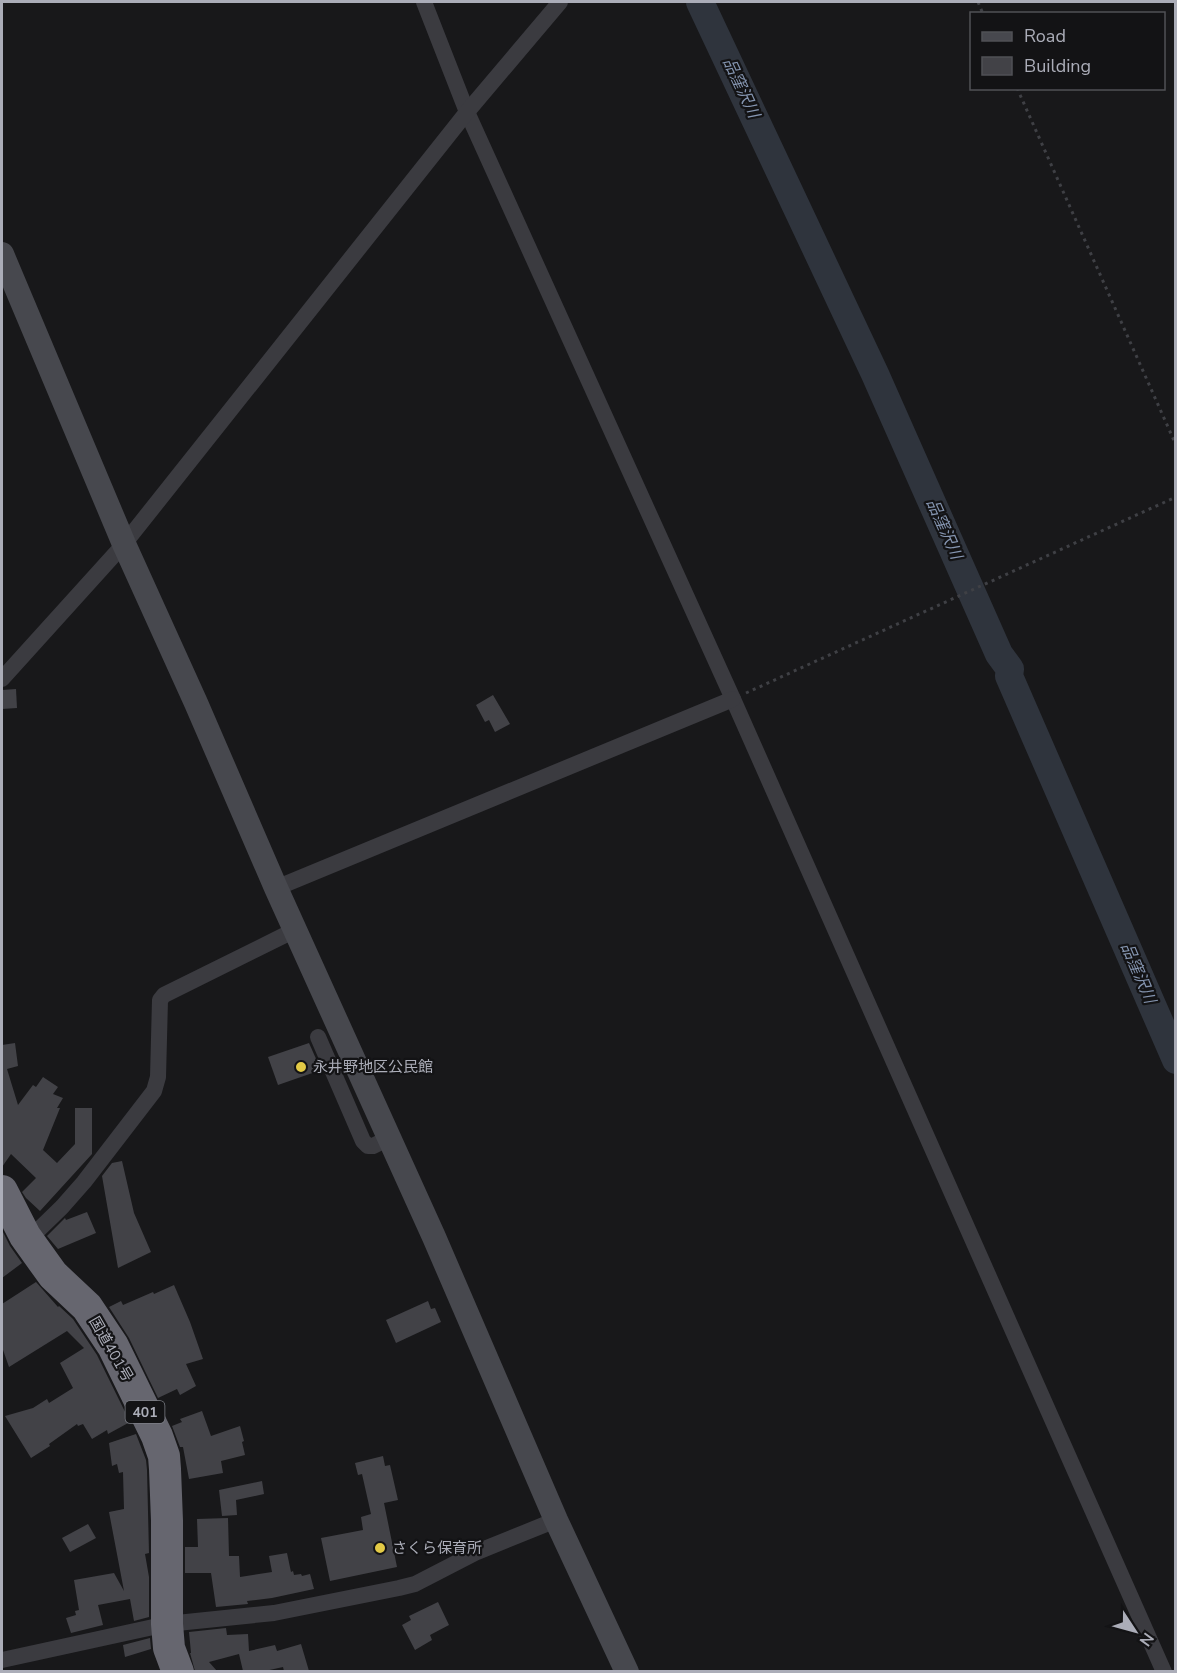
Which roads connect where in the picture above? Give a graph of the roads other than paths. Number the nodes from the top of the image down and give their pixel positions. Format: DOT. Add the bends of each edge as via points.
graph roads {
  1 [pos="424,2"];
  2 [pos="560,2"];
  3 [pos="467,112"];
  4 [pos="2,254"];
  5 [pos="124,544"];
  6 [pos="2,679"];
  7 [pos="733,699"];
  8 [pos="276,888"];
  9 [pos="295,930"];
  10 [pos="318,1037"];
  11 [pos="389,1138"];
  12 [pos="2,1191"];
  13 [pos="28,1240"];
  14 [pos="556,1520"];
  15 [pos="167,1624"];
  16 [pos="2,1660"];
  17 [pos="178,1671"];
  18 [pos="627,1671"];
  19 [pos="1164,1671"];
  1 -- 3 [label="street"];
  2 -- 3 [label="street"];
  3 -- 5 [label="street"];
  3 -- 7 [label="street"];
  4 -- 5 [label="street"];
  5 -- 6 [label="street"];
  5 -- 8 [label="street"];
  7 -- 8 [label="street"];
  7 -- 19 [label="street"];
  8 -- 9 [label="street"];
  9 -- 11 [label="street"];
  9 -- 13 [label="street" via="164,995 160,1000 158,1077 154,1091 84,1182"];
  10 -- 11 [label="street" via="363,1141 373,1146"];
  11 -- 14 [label="street"];
  12 -- 13 [label="highway, 国道401号 / 401"];
  13 -- 15 [label="highway, 国道401号 / 401" via="53,1275 87,1307 113,1346 157,1436 165,1469"];
  14 -- 15 [label="street" via="477,1552 415,1584 274,1613"];
  14 -- 18 [label="street"];
  15 -- 16 [label="street"];
  15 -- 17 [label="highway, 国道401号 / 401" via="169,1648"];
}
